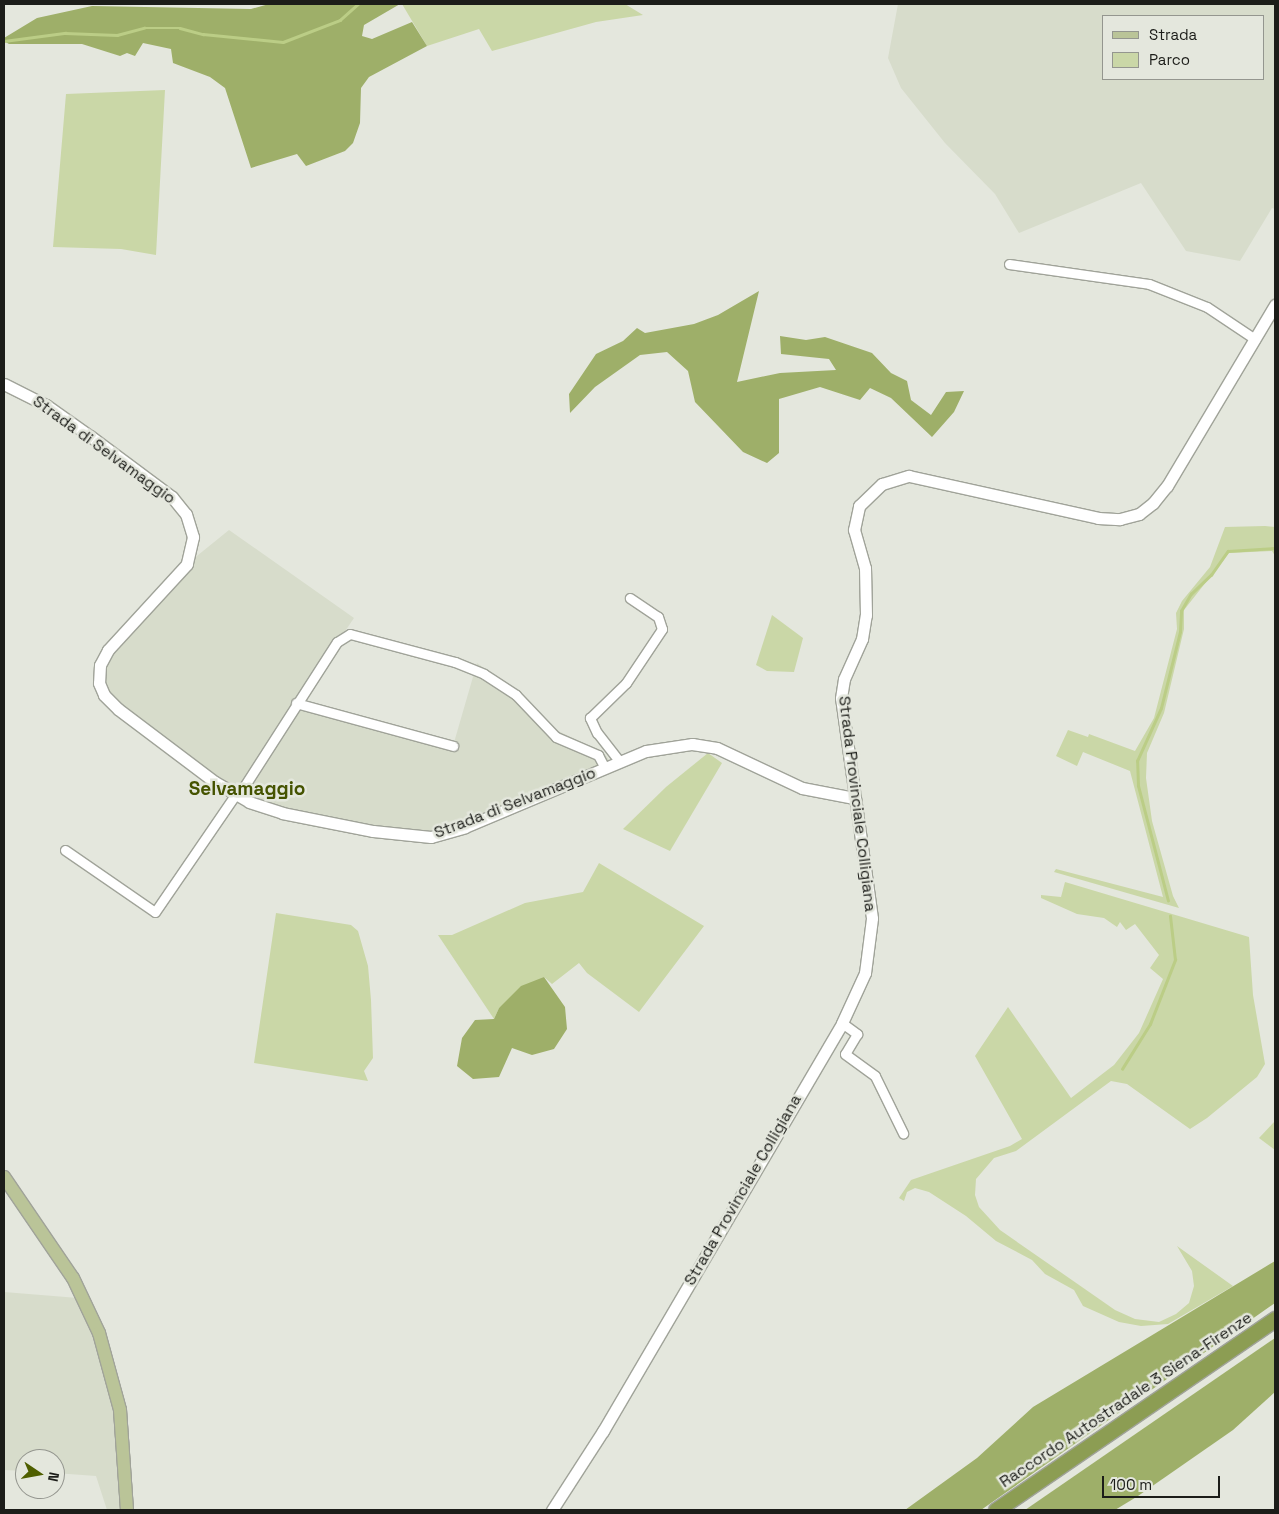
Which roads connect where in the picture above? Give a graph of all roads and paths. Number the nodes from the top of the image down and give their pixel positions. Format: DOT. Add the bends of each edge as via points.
graph roads {
  1 [pos="1009,264"];
  2 [pos="1275,305"];
  3 [pos="1255,339"];
  4 [pos="4,384"];
  5 [pos="630,598"];
  6 [pos="296,704"];
  7 [pos="453,746"];
  8 [pos="620,762"];
  9 [pos="605,768"];
  10 [pos="236,796"];
  11 [pos="854,798"];
  12 [pos="65,850"];
  13 [pos="842,1023"];
  14 [pos="903,1133"];
  15 [pos="4,1177"];
  16 [pos="1275,1319"];
  17 [pos="1275,1330"];
  18 [pos="127,1510"];
  19 [pos="552,1510"];
  20 [pos="996,1510"];
  21 [pos="1012,1510"];
  1 -- 3 [label="street" via="1132,279 1161,287 1212,309"];
  2 -- 3 [label="main road, Strada Provinciale Colligiana"];
  3 -- 11 [label="main road, Strada Provinciale Colligiana" via="1167,486 1150,507 1134,516 1098,518 913,477 892,479 866,496 858,509 854,526 865,568 866,619 841,693"];
  4 -- 10 [label="main road, Strada di Selvamaggio" via="46,405 90,436 172,497 188,518 193,542 187,564 108,650 100,665 99,683 104,695 114,705"];
  5 -- 8 [label="street" via="658,617 662,629 626,683 590,718"];
  6 -- 7 [label="street"];
  6 -- 9 [label="street" via="336,642 352,634 455,662 484,674 516,695 556,736 596,754"];
  6 -- 10 [label="street"];
  8 -- 9 [label="main road, Strada di Selvamaggio"];
  8 -- 11 [label="main road, Strada di Selvamaggio" via="662,747 704,744 802,788"];
  9 -- 10 [label="main road, Strada di Selvamaggio" via="456,830 422,838 282,813"];
  10 -- 12 [label="street" via="155,912"];
  11 -- 13 [label="main road, Strada Provinciale Colligiana" via="870,906 871,938 862,982"];
  13 -- 14 [label="street" via="857,1034 845,1054 875,1076"];
  13 -- 19 [label="main road, Strada Provinciale Colligiana" via="599,1438"];
  15 -- 18 [label="main road" via="73,1278 99,1333 120,1410"];
  16 -- 20 [label="highway, Raccordo Autostradale 3 Siena-Firenze"];
  17 -- 21 [label="highway, Raccordo Autostradale 3 Siena-Firenze"];
}
